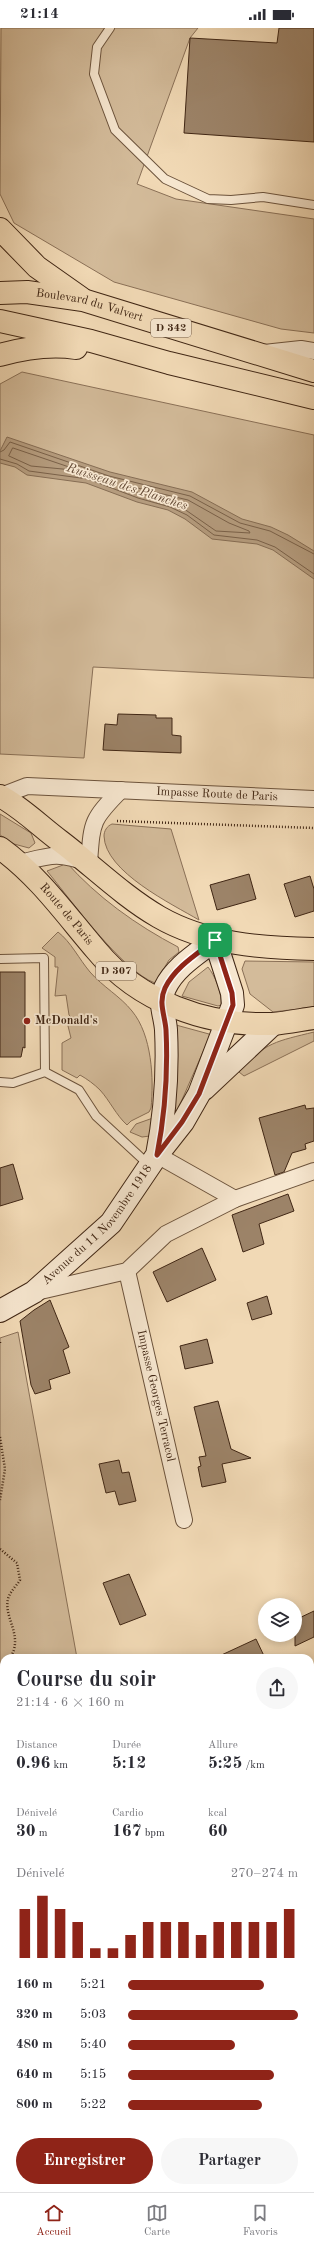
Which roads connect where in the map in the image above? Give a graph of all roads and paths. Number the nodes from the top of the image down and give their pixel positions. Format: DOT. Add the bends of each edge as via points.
graph roads {
  1 [pos="110,28"];
  2 [pos="314,204"];
  3 [pos="0,229"];
  4 [pos="0,293"];
  5 [pos="83,300"];
  6 [pos="0,321"];
  7 [pos="314,351"];
  8 [pos="255,354"];
  9 [pos="0,355"];
  10 [pos="169,363"];
  11 [pos="314,370"];
  12 [pos="314,398"];
  13 [pos="121,790"];
  14 [pos="1,796"];
  15 [pos="314,798"];
  16 [pos="94,820"];
  17 [pos="314,828"];
  18 [pos="0,848"];
  19 [pos="20,862"];
  20 [pos="89,863"];
  21 [pos="215,940"];
  22 [pos="314,949"];
  23 [pos="0,959"];
  24 [pos="161,1002"];
  25 [pos="314,1018"];
  26 [pos="228,1022"];
  27 [pos="273,1024"];
  28 [pos="44,1072"];
  29 [pos="0,1082"];
  30 [pos="199,1094"];
  31 [pos="154,1160"];
  32 [pos="314,1171"];
  33 [pos="235,1200"];
  34 [pos="127,1271"];
  35 [pos="34,1292"];
  36 [pos="0,1311"];
  37 [pos="0,1437"];
  38 [pos="0,1500"];
  39 [pos="184,1520"];
  40 [pos="0,1549"];
  41 [pos="12,1654"];
  1 -- 2 [label="lane" via="97,47 94,74 115,130 165,179 208,200 263,196"];
  3 -- 5 [label="main road" via="37,267"];
  4 -- 5 [label="main road, Boulevard du Valvert / D 342" via="28,292"];
  5 -- 8 [label="main road, Boulevard du Valvert / D 342"];
  6 -- 10 [label="main road" via="91,341"];
  7 -- 8 [label="street" via="301,349"];
  8 -- 11 [label="main road, Boulevard du Valvert / D 342"];
  9 -- 10 [label="main road" via="27,348 61,345"];
  10 -- 12 [label="main road"];
  13 -- 14 [label="street, Impasse Route de Paris" via="27,786"];
  13 -- 15 [label="street, Impasse Route de Paris"];
  13 -- 16 [label="street"];
  14 -- 20 [label="main road"];
  16 -- 17 [label="path"];
  16 -- 20 [label="street" via="91,828"];
  18 -- 19 [label="main road, Route de Paris / D 307"];
  19 -- 20 [label="street" via="55,854"];
  19 -- 24 [label="main road, Route de Paris / D 307" via="69,916 97,952 126,980"];
  20 -- 21 [label="main road" via="118,888 159,917"];
  21 -- 22 [label="main road"];
  21 -- 24 [label="main road" via="181,966 165,989"];
  21 -- 26 [label="main road, Avenue du 11 Novembre 1918" via="232,993 233,1005"];
  23 -- 28 [label="lane" via="44,958"];
  24 -- 26 [label="main road, Route de Paris / D 307"];
  24 -- 31 [label="main road, Avenue du 11 Novembre 1918" via="166,1030 164,1116"];
  25 -- 27 [label="main road, Route de Paris / D 307"];
  26 -- 27 [label="main road, Route de Paris / D 307"];
  26 -- 30 [label="main road, Avenue du 11 Novembre 1918"];
  27 -- 30 [label="main road"];
  28 -- 29 [label="lane" via="13,1083"];
  28 -- 31 [label="lane" via="79,1090 96,1116"];
  30 -- 31 [label="main road, Avenue du 11 Novembre 1918"];
  31 -- 33 [label="street, Avenue du 11 Novembre 1918"];
  31 -- 35 [label="main road, Avenue du 11 Novembre 1918" via="111,1223"];
  32 -- 33 [label="street"];
  33 -- 34 [label="street" via="166,1234"];
  34 -- 35 [label="street, Avenue du 11 Novembre 1918"];
  34 -- 39 [label="street, Impasse Georges Terracol"];
  35 -- 36 [label="main road, Avenue du 11 Novembre 1918"];
  37 -- 38 [label="path" via="5,1469"];
  40 -- 41 [label="path" via="17,1563 20,1580 9,1596 7,1610 15,1631"];
}
